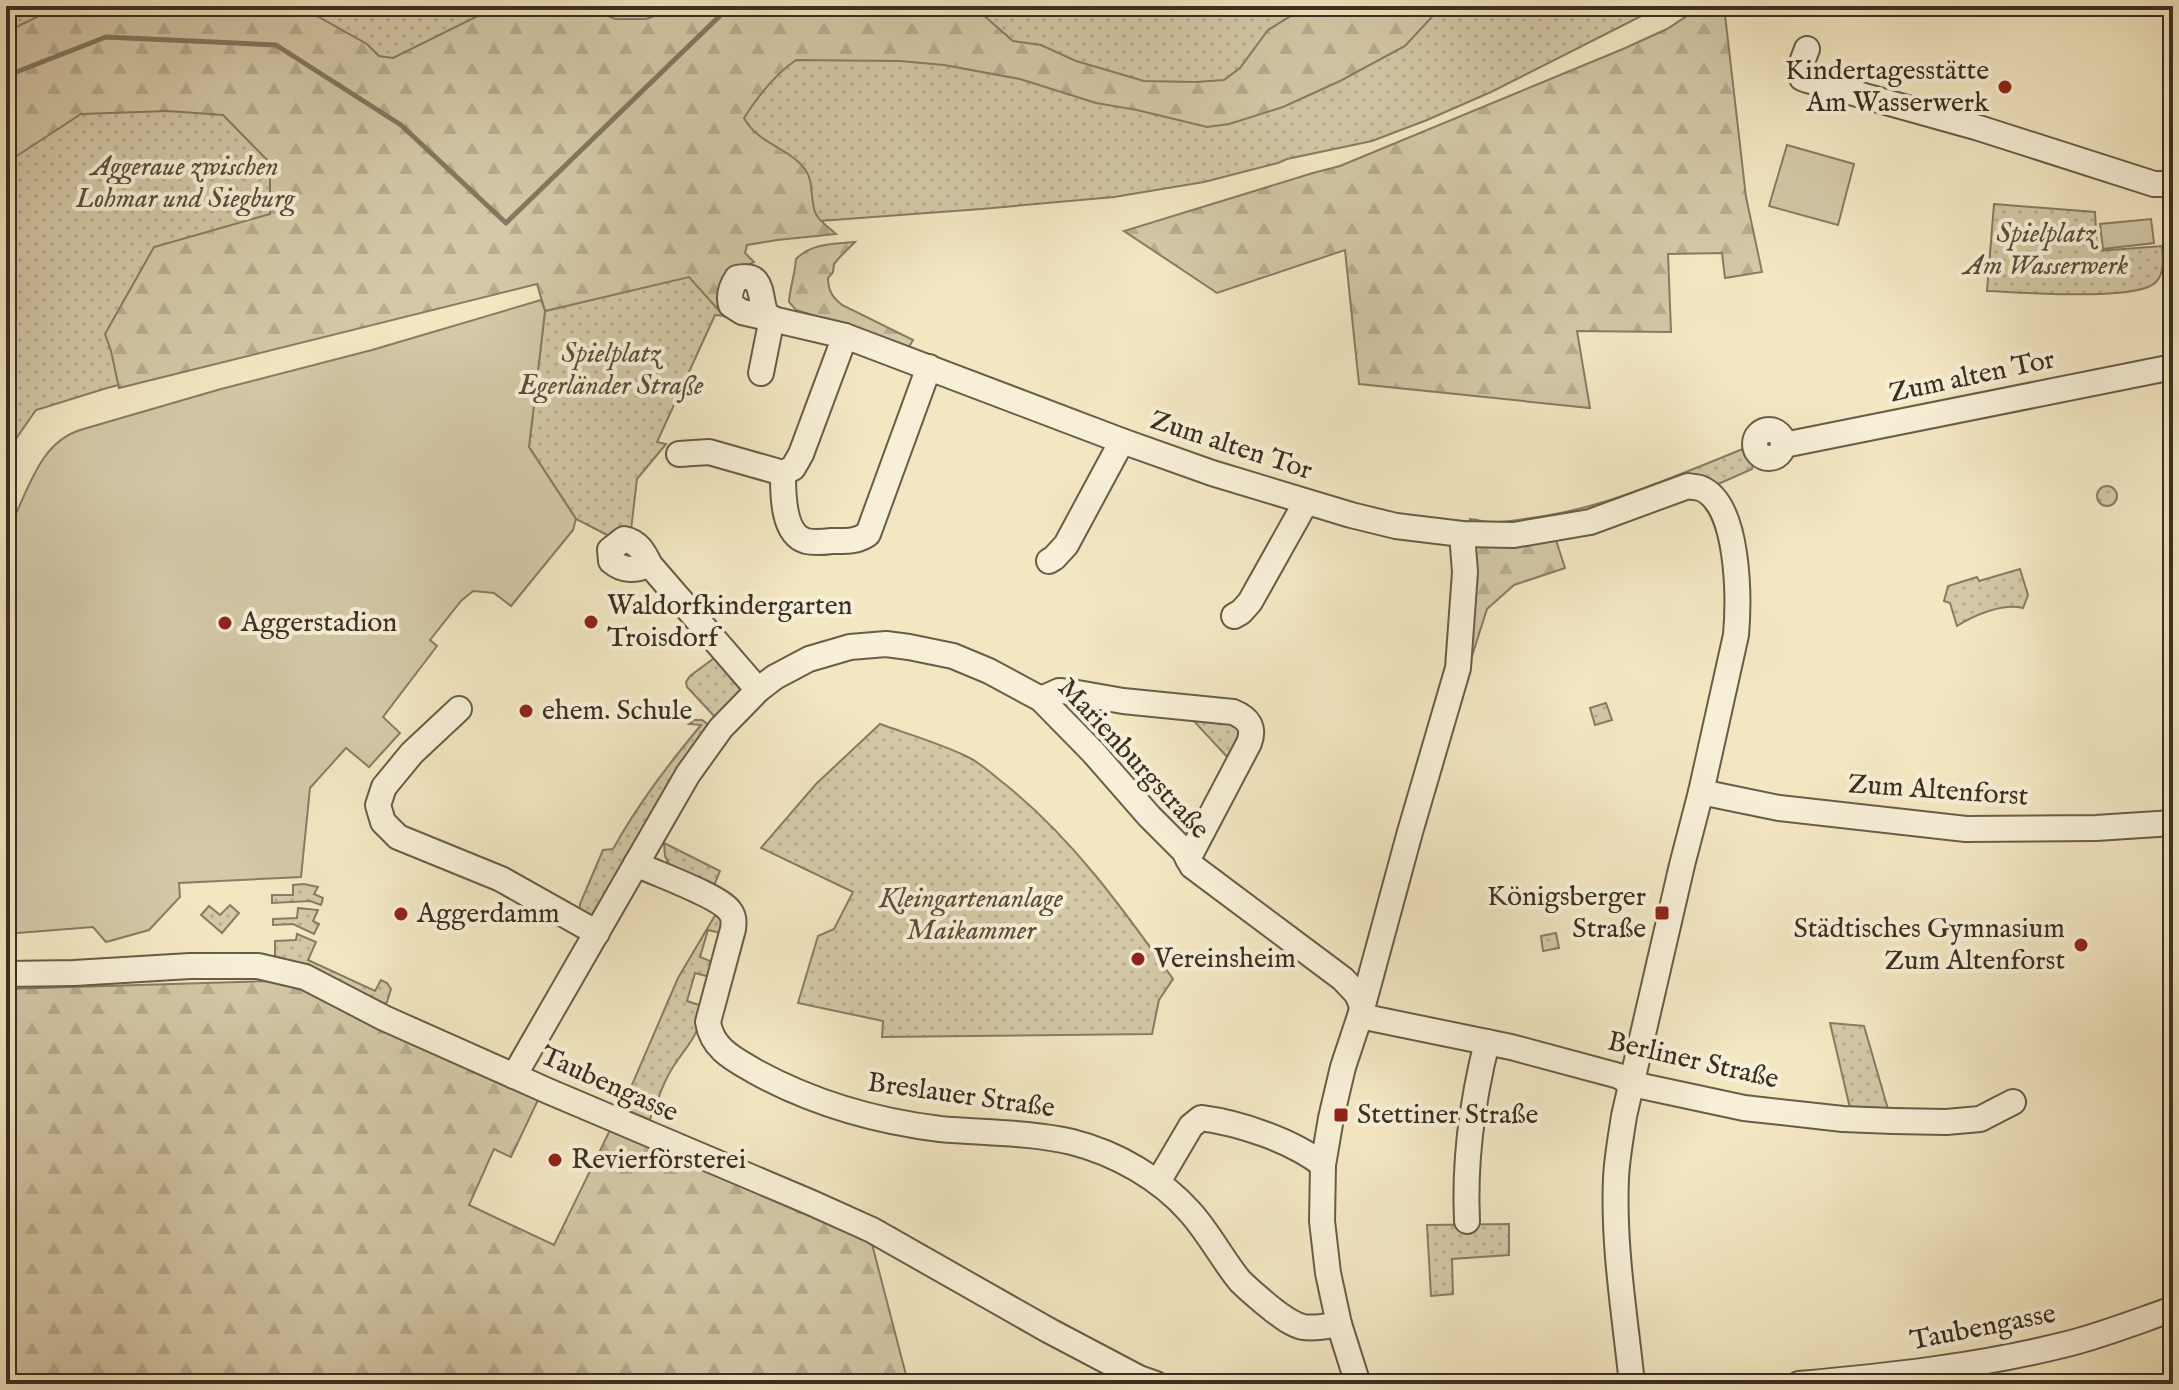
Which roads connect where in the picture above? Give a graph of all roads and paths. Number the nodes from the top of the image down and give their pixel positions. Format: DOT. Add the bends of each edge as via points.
graph roads {
  1 [pos="1807,49"];
  2 [pos="2173,180"];
  3 [pos="845,336"];
  4 [pos="929,367"];
  5 [pos="2173,367"];
  6 [pos="761,373"];
  7 [pos="1122,441"];
  8 [pos="1784,445"];
  9 [pos="679,454"];
  10 [pos="783,473"];
  11 [pos="1306,502"];
  12 [pos="1462,534"];
  13 [pos="1049,561"];
  14 [pos="650,565"];
  15 [pos="1234,616"];
  16 [pos="758,690"];
  17 [pos="1041,699"];
  18 [pos="459,709"];
  19 [pos="1701,792"];
  20 [pos="2173,823"];
  21 [pos="1188,859"];
  22 [pos="636,864"];
  23 [pos="597,933"];
  24 [pos="6,974"];
  25 [pos="1361,1011"];
  26 [pos="1487,1042"];
  27 [pos="514,1076"];
  28 [pos="1632,1084"];
  29 [pos="2013,1102"];
  30 [pos="1323,1165"];
  31 [pos="1158,1182"];
  32 [pos="1467,1221"];
  33 [pos="2173,1309"];
  34 [pos="1339,1324"];
  35 [pos="1156,1384"];
  36 [pos="1358,1384"];
  37 [pos="1632,1384"];
  38 [pos="1799,1384"];
  1 -- 2 [label="street" via="1799,70 1807,80 2154,184"];
  3 -- 4 [label="street, Zum alten Tor"];
  3 -- 6 [label="street, Zum alten Tor" via="769,318"];
  3 -- 10 [label="street" via="801,454"];
  4 -- 7 [label="street, Zum alten Tor"];
  4 -- 10 [label="street" via="868,534 852,541 803,540 786,513"];
  5 -- 8 [label="street, Zum alten Tor"];
  7 -- 11 [label="street, Zum alten Tor"];
  7 -- 13 [label="street" via="1066,545"];
  9 -- 10 [label="street" via="709,452"];
  11 -- 12 [label="street, Zum alten Tor" via="1396,526"];
  11 -- 15 [label="street" via="1250,602"];
  12 -- 19 [label="street, Zum alten Tor" via="1514,535 1573,526 1688,486 1701,488 1714,499 1730,537 1738,585 1736,635"];
  12 -- 25 [label="street" via="1465,572 1458,668"];
  14 -- 16 [label="street"];
  16 -- 17 [label="street, Marienburgstraße" via="818,656 886,644 953,656"];
  16 -- 22 [label="street, Marienburgstraße" via="713,738"];
  17 -- 21 [label="street, Marienburgstraße"];
  17 -- 21 [label="street" via="1072,692 1233,712 1247,719 1252,736"];
  18 -- 23 [label="street" via="384,787 378,805 383,822 398,837 501,879"];
  19 -- 20 [label="street, Zum Altenforst" via="1779,808 1966,829"];
  19 -- 28 [label="street"];
  21 -- 25 [label="street, Marienburgstraße" via="1343,979 1357,994"];
  22 -- 23 [label="street, Marienburgstraße"];
  22 -- 31 [label="street, Breslauer Straße" via="718,901 731,913 733,929 708,1022 719,1048 740,1062 779,1084 867,1116 1070,1142"];
  23 -- 27 [label="street, Marienburgstraße"];
  24 -- 27 [label="street, Taubengasse" via="190,966 283,971"];
  25 -- 26 [label="street, Berliner Straße"];
  25 -- 30 [label="street" via="1343,1067"];
  26 -- 28 [label="street, Berliner Straße" via="1619,1076"];
  26 -- 32 [label="street" via="1469,1130"];
  27 -- 35 [label="street, Taubengasse" via="872,1230 1048,1330"];
  28 -- 29 [label="street, Berliner Straße" via="1744,1108 1843,1119 1980,1119"];
  28 -- 37 [label="street" via="1618,1152 1616,1219"];
  30 -- 31 [label="street" via="1295,1146 1201,1118"];
  30 -- 34 [label="street" via="1322,1221"];
  31 -- 34 [label="street, Breslauer Straße" via="1190,1212 1238,1279 1271,1308 1304,1327"];
  33 -- 38 [label="street, Taubengasse" via="2093,1337 2012,1355 1888,1376"];
  34 -- 36 [label="street"];
}
